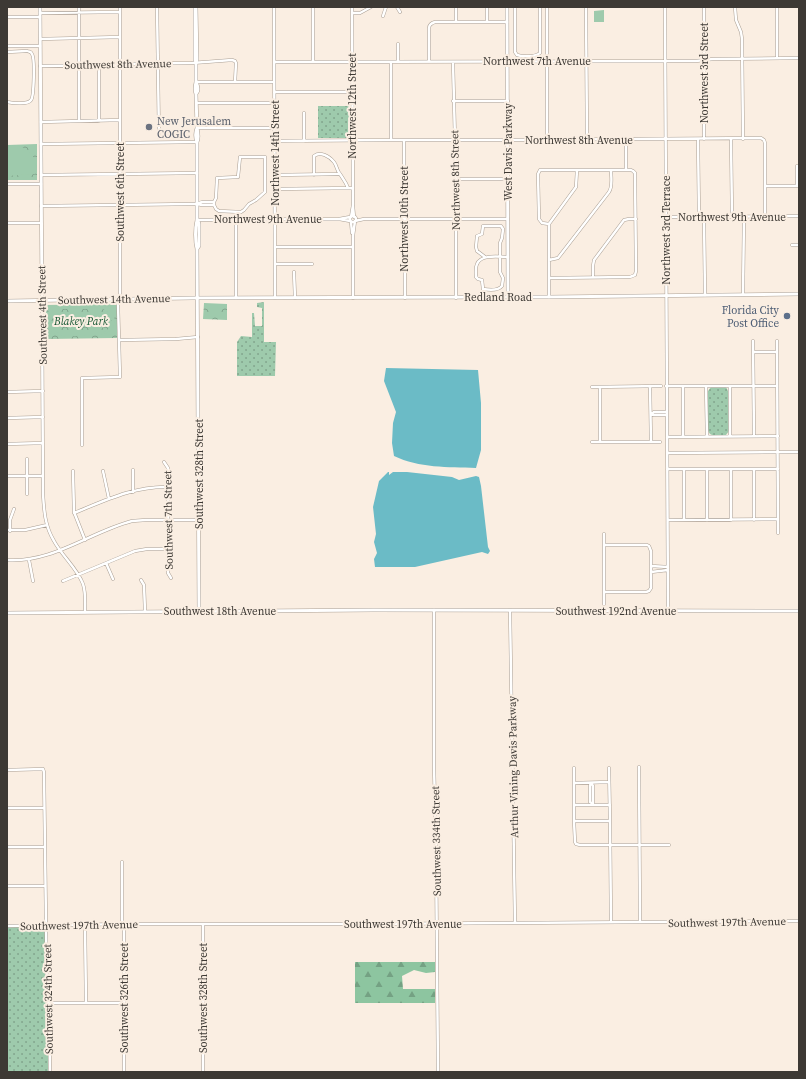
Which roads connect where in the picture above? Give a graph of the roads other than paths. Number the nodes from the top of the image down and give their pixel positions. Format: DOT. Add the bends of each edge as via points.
graph roads {
  1 [pos="40,7"];
  2 [pos="79,7"];
  3 [pos="120,7"];
  4 [pos="157,7"];
  5 [pos="196,7"];
  6 [pos="274,7"];
  7 [pos="313,7"];
  8 [pos="352,7"];
  9 [pos="371,7"];
  10 [pos="386,7"];
  11 [pos="397,7"];
  12 [pos="456,7"];
  13 [pos="487,7"];
  14 [pos="507,7"];
  15 [pos="515,7"];
  16 [pos="540,7"];
  17 [pos="546,7"];
  18 [pos="586,7"];
  19 [pos="665,7"];
  20 [pos="704,7"];
  21 [pos="735,7"];
  22 [pos="777,7"];
  23 [pos="79,12"];
  24 [pos="120,12"];
  25 [pos="400,12"];
  26 [pos="352,13"];
  27 [pos="40,15"];
  28 [pos="383,16"];
  29 [pos="7,17"];
  30 [pos="456,22"];
  31 [pos="488,22"];
  32 [pos="507,22"];
  33 [pos="79,38"];
  34 [pos="120,38"];
  35 [pos="40,39"];
  36 [pos="398,44"];
  37 [pos="7,46"];
  38 [pos="40,46"];
  39 [pos="540,47"];
  40 [pos="547,47"];
  41 [pos="7,52"];
  42 [pos="742,58"];
  43 [pos="777,58"];
  44 [pos="799,58"];
  45 [pos="704,60"];
  46 [pos="586,61"];
  47 [pos="665,61"];
  48 [pos="196,62"];
  49 [pos="274,62"];
  50 [pos="313,62"];
  51 [pos="352,62"];
  52 [pos="391,62"];
  53 [pos="398,62"];
  54 [pos="429,62"];
  55 [pos="453,62"];
  56 [pos="508,62"];
  57 [pos="547,62"];
  58 [pos="157,63"];
  59 [pos="120,64"];
  60 [pos="40,66"];
  61 [pos="79,66"];
  62 [pos="99,66"];
  63 [pos="34,77"];
  64 [pos="40,77"];
  65 [pos="196,82"];
  66 [pos="235,82"];
  67 [pos="274,82"];
  68 [pos="274,92"];
  69 [pos="352,92"];
  70 [pos="454,101"];
  71 [pos="508,101"];
  72 [pos="7,102"];
  73 [pos="197,103"];
  74 [pos="274,103"];
  75 [pos="304,113"];
  76 [pos="99,120"];
  77 [pos="120,120"];
  78 [pos="80,121"];
  79 [pos="41,122"];
  80 [pos="197,128"];
  81 [pos="275,128"];
  82 [pos="159,137"];
  83 [pos="626,139"];
  84 [pos="665,139"];
  85 [pos="698,139"];
  86 [pos="704,139"];
  87 [pos="732,139"];
  88 [pos="743,139"];
  89 [pos="352,140"];
  90 [pos="391,140"];
  91 [pos="404,140"];
  92 [pos="454,140"];
  93 [pos="508,140"];
  94 [pos="547,140"];
  95 [pos="587,140"];
  96 [pos="275,141"];
  97 [pos="304,141"];
  98 [pos="197,142"];
  99 [pos="120,143"];
  100 [pos="41,144"];
  101 [pos="797,166"];
  102 [pos="577,170"];
  103 [pos="611,170"];
  104 [pos="626,170"];
  105 [pos="197,173"];
  106 [pos="120,174"];
  107 [pos="339,174"];
  108 [pos="41,175"];
  109 [pos="275,175"];
  110 [pos="314,175"];
  111 [pos="456,179"];
  112 [pos="508,179"];
  113 [pos="7,184"];
  114 [pos="41,184"];
  115 [pos="764,186"];
  116 [pos="798,186"];
  117 [pos="348,188"];
  118 [pos="352,188"];
  119 [pos="275,189"];
  120 [pos="214,203"];
  121 [pos="197,204"];
  122 [pos="120,205"];
  123 [pos="353,205"];
  124 [pos="41,206"];
  125 [pos="799,216"];
  126 [pos="355,217"];
  127 [pos="666,217"];
  128 [pos="699,217"];
  129 [pos="704,217"];
  130 [pos="732,217"];
  131 [pos="744,217"];
  132 [pos="765,217"];
  133 [pos="636,218"];
  134 [pos="350,219"];
  135 [pos="364,219"];
  136 [pos="404,219"];
  137 [pos="456,219"];
  138 [pos="508,219"];
  139 [pos="197,220"];
  140 [pos="236,220"];
  141 [pos="275,220"];
  142 [pos="355,221"];
  143 [pos="7,223"];
  144 [pos="41,223"];
  145 [pos="549,224"];
  146 [pos="353,236"];
  147 [pos="792,245"];
  148 [pos="799,245"];
  149 [pos="275,247"];
  150 [pos="353,247"];
  151 [pos="485,257"];
  152 [pos="500,257"];
  153 [pos="508,257"];
  154 [pos="549,260"];
  155 [pos="275,264"];
  156 [pos="312,264"];
  157 [pos="294,272"];
  158 [pos="593,277"];
  159 [pos="549,278"];
  160 [pos="799,294"];
  161 [pos="705,295"];
  162 [pos="743,295"];
  163 [pos="666,296"];
  164 [pos="508,297"];
  165 [pos="549,297"];
  166 [pos="198,298"];
  167 [pos="236,298"];
  168 [pos="275,298"];
  169 [pos="295,298"];
  170 [pos="353,298"];
  171 [pos="405,298"];
  172 [pos="456,298"];
  173 [pos="119,299"];
  174 [pos="42,300"];
  175 [pos="7,301"];
  176 [pos="198,337"];
  177 [pos="120,340"];
  178 [pos="753,341"];
  179 [pos="777,341"];
  180 [pos="753,352"];
  181 [pos="777,352"];
  182 [pos="600,386"];
  183 [pos="650,386"];
  184 [pos="661,386"];
  185 [pos="666,386"];
  186 [pos="683,386"];
  187 [pos="706,386"];
  188 [pos="730,386"];
  189 [pos="754,386"];
  190 [pos="778,386"];
  191 [pos="592,387"];
  192 [pos="43,391"];
  193 [pos="7,392"];
  194 [pos="651,414"];
  195 [pos="667,414"];
  196 [pos="43,417"];
  197 [pos="7,418"];
  198 [pos="683,436"];
  199 [pos="707,436"];
  200 [pos="730,436"];
  201 [pos="754,436"];
  202 [pos="778,436"];
  203 [pos="667,437"];
  204 [pos="592,442"];
  205 [pos="600,442"];
  206 [pos="651,442"];
  207 [pos="660,442"];
  208 [pos="43,443"];
  209 [pos="7,444"];
  210 [pos="82,445"];
  211 [pos="778,452"];
  212 [pos="799,452"];
  213 [pos="667,453"];
  214 [pos="27,459"];
  215 [pos="164,462"];
  216 [pos="667,469"];
  217 [pos="684,469"];
  218 [pos="707,469"];
  219 [pos="731,469"];
  220 [pos="754,469"];
  221 [pos="778,469"];
  222 [pos="133,470"];
  223 [pos="73,471"];
  224 [pos="103,471"];
  225 [pos="7,476"];
  226 [pos="27,476"];
  227 [pos="43,476"];
  228 [pos="168,487"];
  229 [pos="134,492"];
  230 [pos="27,494"];
  231 [pos="109,499"];
  232 [pos="14,509"];
  233 [pos="74,513"];
  234 [pos="778,519"];
  235 [pos="168,520"];
  236 [pos="199,520"];
  237 [pos="668,520"];
  238 [pos="684,520"];
  239 [pos="708,520"];
  240 [pos="731,520"];
  241 [pos="754,520"];
  242 [pos="47,525"];
  243 [pos="8,531"];
  244 [pos="778,533"];
  245 [pos="604,534"];
  246 [pos="85,540"];
  247 [pos="604,545"];
  248 [pos="168,549"];
  249 [pos="60,551"];
  250 [pos="7,560"];
  251 [pos="29,560"];
  252 [pos="106,563"];
  253 [pos="651,566"];
  254 [pos="658,566"];
  255 [pos="668,569"];
  256 [pos="658,571"];
  257 [pos="651,572"];
  258 [pos="78,574"];
  259 [pos="171,578"];
  260 [pos="113,579"];
  261 [pos="141,580"];
  262 [pos="33,581"];
  263 [pos="63,581"];
  264 [pos="604,592"];
  265 [pos="604,604"];
  266 [pos="434,610"];
  267 [pos="510,610"];
  268 [pos="144,611"];
  269 [pos="199,611"];
  270 [pos="668,611"];
  271 [pos="799,611"];
  272 [pos="85,612"];
  273 [pos="7,613"];
  274 [pos="639,767"];
  275 [pos="574,768"];
  276 [pos="609,768"];
  277 [pos="7,770"];
  278 [pos="610,782"];
  279 [pos="574,783"];
  280 [pos="592,783"];
  281 [pos="592,804"];
  282 [pos="574,805"];
  283 [pos="610,805"];
  284 [pos="7,808"];
  285 [pos="44,808"];
  286 [pos="574,821"];
  287 [pos="610,821"];
  288 [pos="610,845"];
  289 [pos="639,845"];
  290 [pos="669,845"];
  291 [pos="7,847"];
  292 [pos="45,847"];
  293 [pos="122,862"];
  294 [pos="7,886"];
  295 [pos="45,886"];
  296 [pos="799,921"];
  297 [pos="611,922"];
  298 [pos="640,922"];
  299 [pos="515,923"];
  300 [pos="123,924"];
  301 [pos="203,924"];
  302 [pos="437,924"];
  303 [pos="46,925"];
  304 [pos="85,925"];
  305 [pos="7,926"];
  306 [pos="48,1003"];
  307 [pos="86,1003"];
  308 [pos="124,1003"];
  309 [pos="50,1072"];
  310 [pos="124,1072"];
  311 [pos="203,1072"];
  312 [pos="438,1072"];
  1 -- 27 [label="street, Southwest 4th Street"];
  2 -- 23 [label="street"];
  3 -- 24 [label="street, Southwest 6th Street"];
  4 -- 58 [label="street"];
  5 -- 48 [label="street, Southwest 328th Street"];
  6 -- 49 [label="street, Northwest 14th Street"];
  7 -- 50 [label="street"];
  8 -- 26 [label="street, Northwest 12th Street"];
  9 -- 26 [label="street" via="360,13"];
  10 -- 28 [label="street"];
  11 -- 25 [label="street"];
  12 -- 30 [label="street"];
  13 -- 31 [label="street"];
  14 -- 32 [label="street, West Davis Parkway"];
  15 -- 39 [label="street" via="516,54 537,55"];
  16 -- 39 [label="street"];
  17 -- 40 [label="street"];
  18 -- 46 [label="street"];
  19 -- 47 [label="street, Northwest 3rd Terrace"];
  20 -- 45 [label="street, Northwest 3rd Street"];
  21 -- 42 [label="street" via="736,20 742,36"];
  22 -- 43 [label="street"];
  23 -- 24 [label="street"];
  23 -- 27 [label="street"];
  23 -- 33 [label="street"];
  24 -- 34 [label="street, Southwest 6th Street"];
  26 -- 51 [label="street, Northwest 12th Street"];
  27 -- 29 [label="street"];
  27 -- 35 [label="street, Southwest 4th Street"];
  30 -- 31 [label="street"];
  30 -- 54 [label="street" via="431,24"];
  31 -- 32 [label="street"];
  32 -- 56 [label="street, West Davis Parkway"];
  33 -- 34 [label="street"];
  33 -- 35 [label="street"];
  33 -- 61 [label="street"];
  34 -- 59 [label="street, Southwest 6th Street"];
  35 -- 38 [label="street, Southwest 4th Street"];
  36 -- 53 [label="street"];
  37 -- 38 [label="street"];
  38 -- 60 [label="street, Southwest 4th Street"];
  39 -- 40 [label="street"];
  40 -- 57 [label="street"];
  41 -- 63 [label="street" via="30,52 34,57"];
  42 -- 43 [label="street, Northwest 7th Avenue"];
  42 -- 45 [label="street, Northwest 7th Avenue"];
  42 -- 88 [label="street"];
  43 -- 44 [label="street, Northwest 7th Avenue"];
  45 -- 47 [label="street, Northwest 7th Avenue"];
  45 -- 86 [label="street, Northwest 3rd Street"];
  46 -- 47 [label="street, Northwest 7th Avenue"];
  46 -- 57 [label="street, Northwest 7th Avenue"];
  46 -- 95 [label="street"];
  47 -- 84 [label="street, Northwest 3rd Terrace"];
  48 -- 58 [label="street, Southwest 8th Avenue"];
  48 -- 65 [label="street, Southwest 328th Street"];
  48 -- 66 [label="street" via="235,61"];
  49 -- 50 [label="street, Northwest 7th Avenue"];
  49 -- 67 [label="street, Northwest 14th Street"];
  50 -- 51 [label="street, Northwest 7th Avenue"];
  51 -- 52 [label="street, Northwest 7th Avenue"];
  51 -- 69 [label="street, Northwest 12th Street"];
  52 -- 53 [label="street, Northwest 7th Avenue"];
  52 -- 90 [label="street"];
  53 -- 54 [label="street, Northwest 7th Avenue"];
  54 -- 55 [label="street, Northwest 7th Avenue"];
  55 -- 56 [label="street, Northwest 7th Avenue"];
  55 -- 70 [label="street, Northwest 8th Street"];
  56 -- 57 [label="street, Northwest 7th Avenue"];
  56 -- 71 [label="street, West Davis Parkway"];
  57 -- 94 [label="street"];
  58 -- 59 [label="street, Southwest 8th Avenue"];
  58 -- 82 [label="street"];
  59 -- 62 [label="street, Southwest 8th Avenue"];
  59 -- 77 [label="street, Southwest 6th Street"];
  60 -- 61 [label="street, Southwest 8th Avenue"];
  60 -- 64 [label="street, Southwest 4th Street"];
  61 -- 62 [label="street, Southwest 8th Avenue"];
  61 -- 78 [label="street"];
  62 -- 76 [label="street"];
  63 -- 64 [label="street"];
  63 -- 72 [label="street" via="32,100"];
  64 -- 79 [label="street, Southwest 4th Street"];
  65 -- 66 [label="street"];
  65 -- 73 [label="street, Southwest 328th Street"];
  66 -- 67 [label="street"];
  67 -- 68 [label="street, Northwest 14th Street"];
  68 -- 69 [label="street"];
  68 -- 74 [label="street, Northwest 14th Street"];
  69 -- 89 [label="street, Northwest 12th Street"];
  70 -- 71 [label="street"];
  70 -- 92 [label="street, Northwest 8th Street"];
  71 -- 93 [label="street, West Davis Parkway"];
  73 -- 74 [label="street"];
  73 -- 80 [label="street, Southwest 328th Street"];
  74 -- 81 [label="street, Northwest 14th Street"];
  75 -- 97 [label="street"];
  76 -- 77 [label="street"];
  76 -- 78 [label="street"];
  77 -- 99 [label="street, Southwest 6th Street"];
  78 -- 79 [label="street"];
  79 -- 100 [label="street, Southwest 4th Street"];
  80 -- 81 [label="street"];
  80 -- 98 [label="street, Southwest 328th Street"];
  81 -- 96 [label="street, Northwest 14th Street"];
  83 -- 84 [label="street, Northwest 8th Avenue"];
  83 -- 95 [label="street, Northwest 8th Avenue"];
  83 -- 104 [label="street"];
  84 -- 85 [label="street, Northwest 8th Avenue"];
  84 -- 127 [label="street, Northwest 3rd Terrace"];
  85 -- 86 [label="street, Northwest 8th Avenue"];
  85 -- 128 [label="street, Northwest 3rd Street"];
  86 -- 87 [label="street, Northwest 8th Avenue"];
  87 -- 88 [label="street, Northwest 8th Avenue"];
  87 -- 130 [label="street"];
  88 -- 115 [label="street, Northwest 8th Avenue" via="760,138 765,143"];
  89 -- 90 [label="street, Northwest 8th Avenue"];
  89 -- 97 [label="street, Northwest 8th Avenue"];
  89 -- 118 [label="street, Northwest 12th Street"];
  90 -- 91 [label="street, Northwest 8th Avenue"];
  91 -- 92 [label="street, Northwest 8th Avenue"];
  91 -- 136 [label="street, Northwest 10th Street"];
  92 -- 93 [label="street, Northwest 8th Avenue"];
  92 -- 111 [label="street, Northwest 8th Street"];
  93 -- 94 [label="street, Northwest 8th Avenue"];
  93 -- 112 [label="street, West Davis Parkway"];
  94 -- 95 [label="street, Northwest 8th Avenue"];
  96 -- 97 [label="street, Northwest 8th Avenue"];
  96 -- 109 [label="street, Northwest 14th Street"];
  98 -- 99 [label="street"];
  98 -- 105 [label="street, Southwest 328th Street"];
  99 -- 100 [label="street"];
  99 -- 106 [label="street, Southwest 6th Street"];
  100 -- 108 [label="street, Southwest 4th Street"];
  101 -- 116 [label="street"];
  102 -- 103 [label="street"];
  102 -- 145 [label="street" via="576,187"];
  102 -- 145 [label="street" via="540,170 539,219 542,223"];
  103 -- 104 [label="street"];
  103 -- 154 [label="street" via="609,192 558,258"];
  104 -- 133 [label="street" via="631,170 636,175"];
  105 -- 106 [label="street"];
  105 -- 121 [label="street, Southwest 328th Street"];
  106 -- 108 [label="street"];
  106 -- 122 [label="street, Southwest 6th Street"];
  107 -- 110 [label="street"];
  107 -- 110 [label="street" via="330,158 318,154 314,156"];
  107 -- 117 [label="street"];
  108 -- 114 [label="street, Southwest 4th Street"];
  109 -- 110 [label="street"];
  109 -- 119 [label="street, Northwest 14th Street"];
  111 -- 112 [label="street"];
  111 -- 137 [label="street, Northwest 8th Street"];
  112 -- 138 [label="street, West Davis Parkway"];
  113 -- 114 [label="street"];
  114 -- 124 [label="street, Southwest 4th Street"];
  115 -- 116 [label="street"];
  115 -- 132 [label="street"];
  117 -- 118 [label="street"];
  117 -- 119 [label="street"];
  118 -- 123 [label="street, Northwest 12th Street"];
  119 -- 141 [label="street, Northwest 14th Street"];
  120 -- 120 [label="street" via="217,178 238,177 240,157 265,156 265,192 241,212 219,211"];
  120 -- 121 [label="street"];
  121 -- 122 [label="street"];
  121 -- 139 [label="street, Southwest 328th Street"];
  122 -- 124 [label="street"];
  122 -- 173 [label="street, Southwest 6th Street"];
  123 -- 126 [label="street, Northwest 12th Street"];
  123 -- 134 [label="street, Northwest 12th Street"];
  124 -- 144 [label="street, Southwest 4th Street"];
  125 -- 132 [label="street, Northwest 9th Avenue"];
  126 -- 134 [label="street"];
  126 -- 135 [label="street"];
  126 -- 142 [label="street, Northwest 12th Street"];
  127 -- 128 [label="street, Northwest 9th Avenue"];
  127 -- 163 [label="street, Northwest 3rd Terrace"];
  128 -- 129 [label="street, Northwest 9th Avenue"];
  129 -- 130 [label="street, Northwest 9th Avenue"];
  129 -- 161 [label="street"];
  130 -- 131 [label="street, Northwest 9th Avenue"];
  131 -- 132 [label="street, Northwest 9th Avenue"];
  131 -- 162 [label="street"];
  133 -- 158 [label="street" via="624,220 594,260"];
  133 -- 158 [label="street" via="635,275"];
  134 -- 141 [label="street, Northwest 9th Avenue"];
  134 -- 142 [label="street"];
  134 -- 146 [label="street, Northwest 12th Street"];
  135 -- 136 [label="street"];
  135 -- 142 [label="street"];
  136 -- 137 [label="street"];
  136 -- 171 [label="street, Northwest 10th Street"];
  137 -- 138 [label="street"];
  137 -- 172 [label="street, Northwest 8th Street"];
  138 -- 153 [label="street, West Davis Parkway"];
  139 -- 140 [label="street, Northwest 9th Avenue"];
  139 -- 166 [label="street, Southwest 328th Street"];
  140 -- 141 [label="street, Northwest 9th Avenue"];
  140 -- 167 [label="street"];
  141 -- 149 [label="street, Northwest 14th Street"];
  142 -- 146 [label="street, Northwest 12th Street"];
  143 -- 144 [label="street"];
  144 -- 174 [label="street, Southwest 4th Street"];
  145 -- 154 [label="street"];
  146 -- 150 [label="street, Northwest 12th Street"];
  147 -- 148 [label="street"];
  149 -- 150 [label="street"];
  149 -- 155 [label="street, Northwest 14th Street"];
  150 -- 170 [label="street, Northwest 12th Street"];
  151 -- 152 [label="street"];
  151 -- 152 [label="street" via="477,251 477,236 482,234 483,226 501,226"];
  151 -- 152 [label="street" via="476,265 476,277 482,280 484,289 496,290 502,286 503,278 500,272"];
  152 -- 153 [label="street"];
  153 -- 164 [label="street, West Davis Parkway"];
  154 -- 159 [label="street"];
  155 -- 156 [label="street"];
  155 -- 168 [label="street, Northwest 14th Street"];
  157 -- 169 [label="street"];
  158 -- 159 [label="street"];
  159 -- 165 [label="street"];
  160 -- 162 [label="street, Redland Road"];
  161 -- 162 [label="street, Redland Road"];
  161 -- 163 [label="street, Redland Road"];
  163 -- 165 [label="street, Redland Road"];
  163 -- 185 [label="street, Northwest 3rd Terrace"];
  164 -- 165 [label="street, Redland Road"];
  164 -- 172 [label="street, Redland Road"];
  166 -- 167 [label="street, Redland Road"];
  166 -- 173 [label="street, Southwest 14th Avenue"];
  166 -- 176 [label="street, Southwest 328th Street"];
  167 -- 168 [label="street, Redland Road"];
  168 -- 169 [label="street, Redland Road"];
  169 -- 170 [label="street, Redland Road"];
  170 -- 171 [label="street, Redland Road"];
  171 -- 172 [label="street, Redland Road"];
  173 -- 174 [label="street, Southwest 14th Avenue"];
  173 -- 177 [label="street, Southwest 6th Street"];
  174 -- 175 [label="street, Southwest 14th Avenue"];
  174 -- 192 [label="street, Southwest 4th Street"];
  176 -- 177 [label="street"];
  176 -- 236 [label="street, Southwest 328th Street"];
  177 -- 210 [label="street, Southwest 6th Street" via="120,378 82,378"];
  178 -- 180 [label="street"];
  179 -- 181 [label="street"];
  180 -- 181 [label="street"];
  180 -- 189 [label="street"];
  181 -- 190 [label="street"];
  182 -- 183 [label="street"];
  182 -- 191 [label="street"];
  182 -- 205 [label="street"];
  183 -- 184 [label="street"];
  183 -- 194 [label="street"];
  185 -- 186 [label="street"];
  185 -- 195 [label="street, Northwest 3rd Terrace"];
  186 -- 187 [label="street"];
  186 -- 198 [label="street"];
  187 -- 188 [label="street"];
  187 -- 199 [label="street"];
  188 -- 189 [label="street"];
  188 -- 200 [label="street"];
  189 -- 190 [label="street"];
  189 -- 201 [label="street"];
  190 -- 202 [label="street"];
  192 -- 193 [label="street"];
  192 -- 196 [label="street, Southwest 4th Street"];
  194 -- 195 [label="street"];
  194 -- 206 [label="street"];
  195 -- 203 [label="street, Northwest 3rd Terrace"];
  196 -- 197 [label="street"];
  196 -- 208 [label="street, Southwest 4th Street"];
  198 -- 199 [label="street"];
  198 -- 203 [label="street"];
  199 -- 200 [label="street"];
  200 -- 201 [label="street"];
  201 -- 202 [label="street"];
  202 -- 211 [label="street"];
  203 -- 213 [label="street, Northwest 3rd Terrace"];
  204 -- 205 [label="street"];
  205 -- 206 [label="street"];
  206 -- 207 [label="street"];
  208 -- 209 [label="street"];
  208 -- 227 [label="street, Southwest 4th Street"];
  211 -- 212 [label="street"];
  211 -- 213 [label="street"];
  211 -- 221 [label="street"];
  213 -- 216 [label="street, Northwest 3rd Terrace"];
  214 -- 226 [label="street"];
  215 -- 228 [label="street, Southwest 7th Street" via="168,468"];
  216 -- 217 [label="street"];
  216 -- 237 [label="street, Northwest 3rd Terrace"];
  217 -- 218 [label="street"];
  217 -- 238 [label="street"];
  218 -- 219 [label="street"];
  218 -- 239 [label="street"];
  219 -- 220 [label="street"];
  219 -- 240 [label="street"];
  220 -- 221 [label="street"];
  220 -- 241 [label="street"];
  221 -- 234 [label="street"];
  222 -- 229 [label="street"];
  223 -- 233 [label="street"];
  224 -- 231 [label="street"];
  225 -- 226 [label="street"];
  226 -- 227 [label="street"];
  226 -- 230 [label="street"];
  227 -- 242 [label="street, Southwest 4th Street"];
  228 -- 229 [label="street"];
  228 -- 235 [label="street, Southwest 7th Street"];
  229 -- 231 [label="street"];
  231 -- 233 [label="street"];
  232 -- 243 [label="street"];
  233 -- 246 [label="street"];
  234 -- 241 [label="street"];
  234 -- 244 [label="street"];
  235 -- 236 [label="street"];
  235 -- 246 [label="street" via="132,521"];
  235 -- 248 [label="street, Southwest 7th Street"];
  236 -- 269 [label="street, Southwest 328th Street"];
  237 -- 238 [label="street"];
  237 -- 255 [label="street, Northwest 3rd Terrace"];
  238 -- 239 [label="street"];
  239 -- 240 [label="street"];
  240 -- 241 [label="street"];
  242 -- 243 [label="street"];
  242 -- 249 [label="street, Southwest 4th Street"];
  245 -- 247 [label="street"];
  246 -- 249 [label="street"];
  247 -- 253 [label="street" via="647,545 651,551"];
  247 -- 264 [label="street"];
  248 -- 252 [label="street" via="139,550"];
  248 -- 259 [label="street, Southwest 7th Street" via="168,573"];
  249 -- 251 [label="street"];
  249 -- 258 [label="street, Southwest 4th Street"];
  250 -- 251 [label="street"];
  251 -- 262 [label="street"];
  252 -- 258 [label="street"];
  252 -- 260 [label="street"];
  253 -- 254 [label="street"];
  253 -- 257 [label="street"];
  254 -- 255 [label="street"];
  254 -- 256 [label="street"];
  255 -- 256 [label="street"];
  255 -- 270 [label="street"];
  256 -- 257 [label="street"];
  257 -- 264 [label="street" via="649,591"];
  258 -- 263 [label="street"];
  258 -- 272 [label="street, Southwest 4th Street" via="85,592"];
  261 -- 268 [label="street" via="144,585"];
  264 -- 265 [label="street"];
  266 -- 267 [label="street, Southwest 192nd Avenue"];
  266 -- 269 [label="street, Southwest 18th Avenue"];
  266 -- 302 [label="street, Southwest 334th Street"];
  267 -- 270 [label="street, Southwest 192nd Avenue"];
  267 -- 299 [label="street, Arthur Vining Davis Parkway"];
  268 -- 269 [label="street, Southwest 18th Avenue"];
  268 -- 272 [label="street, Southwest 18th Avenue"];
  270 -- 271 [label="street, Southwest 192nd Avenue"];
  272 -- 273 [label="street, Southwest 18th Avenue"];
  274 -- 289 [label="street"];
  275 -- 279 [label="street"];
  276 -- 278 [label="street"];
  277 -- 285 [label="street, Southwest 324th Street" via="43,769"];
  278 -- 280 [label="street"];
  278 -- 283 [label="street"];
  279 -- 280 [label="street"];
  279 -- 282 [label="street"];
  280 -- 281 [label="street"];
  281 -- 282 [label="street"];
  281 -- 283 [label="street"];
  282 -- 286 [label="street"];
  283 -- 287 [label="street"];
  284 -- 285 [label="street"];
  285 -- 292 [label="street, Southwest 324th Street"];
  286 -- 287 [label="street"];
  286 -- 288 [label="street" via="576,844"];
  287 -- 288 [label="street"];
  288 -- 289 [label="street"];
  288 -- 297 [label="street"];
  289 -- 290 [label="street"];
  289 -- 298 [label="street"];
  291 -- 292 [label="street"];
  292 -- 295 [label="street, Southwest 324th Street"];
  293 -- 300 [label="street, Southwest 326th Street"];
  294 -- 295 [label="street"];
  295 -- 303 [label="street, Southwest 324th Street"];
  296 -- 298 [label="street, Southwest 197th Avenue"];
  297 -- 298 [label="street, Southwest 197th Avenue"];
  297 -- 299 [label="street, Southwest 197th Avenue"];
  299 -- 302 [label="street, Southwest 197th Avenue"];
  300 -- 301 [label="street, Southwest 197th Avenue"];
  300 -- 304 [label="street, Southwest 197th Avenue"];
  300 -- 308 [label="street, Southwest 326th Street"];
  301 -- 302 [label="street, Southwest 197th Avenue"];
  301 -- 311 [label="street, Southwest 328th Street"];
  302 -- 312 [label="street, Southwest 334th Street"];
  303 -- 304 [label="street, Southwest 197th Avenue"];
  303 -- 305 [label="street, Southwest 197th Avenue"];
  303 -- 306 [label="street, Southwest 324th Street"];
  304 -- 307 [label="street"];
  306 -- 307 [label="street"];
  306 -- 309 [label="street, Southwest 324th Street"];
  307 -- 308 [label="street"];
  308 -- 310 [label="street, Southwest 326th Street"];
}
